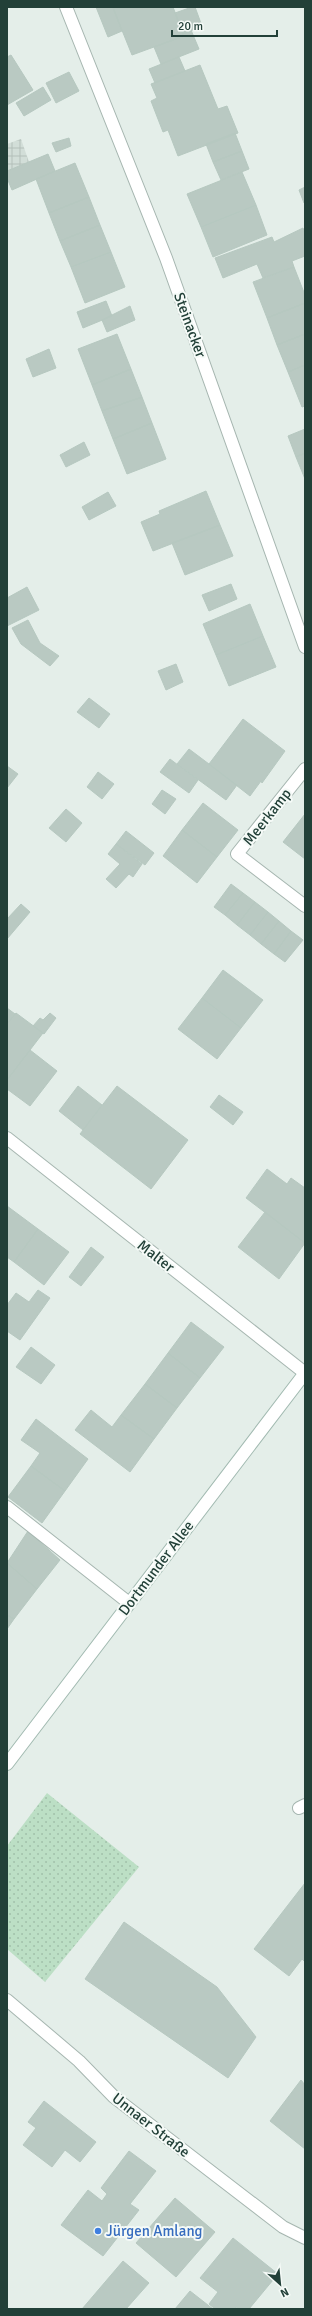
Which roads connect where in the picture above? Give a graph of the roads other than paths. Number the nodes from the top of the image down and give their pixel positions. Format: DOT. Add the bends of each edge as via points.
graph roads {
  1 [pos="66,7"];
  2 [pos="305,647"];
  3 [pos="305,768"];
  4 [pos="305,906"];
  5 [pos="7,1138"];
  6 [pos="305,1373"];
  7 [pos="7,1507"];
  8 [pos="129,1603"];
  9 [pos="7,1764"];
  10 [pos="7,2000"];
  11 [pos="305,2238"];
  1 -- 2 [label="street, Steinacker" via="166,258"];
  3 -- 4 [label="street, Meerkamp" via="237,854"];
  5 -- 6 [label="street, Malter"];
  6 -- 8 [label="street, Dortmunder Allee"];
  7 -- 8 [label="street"];
  8 -- 9 [label="street, Dortmunder Allee"];
  10 -- 11 [label="street, Unnaer Straße" via="79,2061 114,2097 284,2228"];
}
